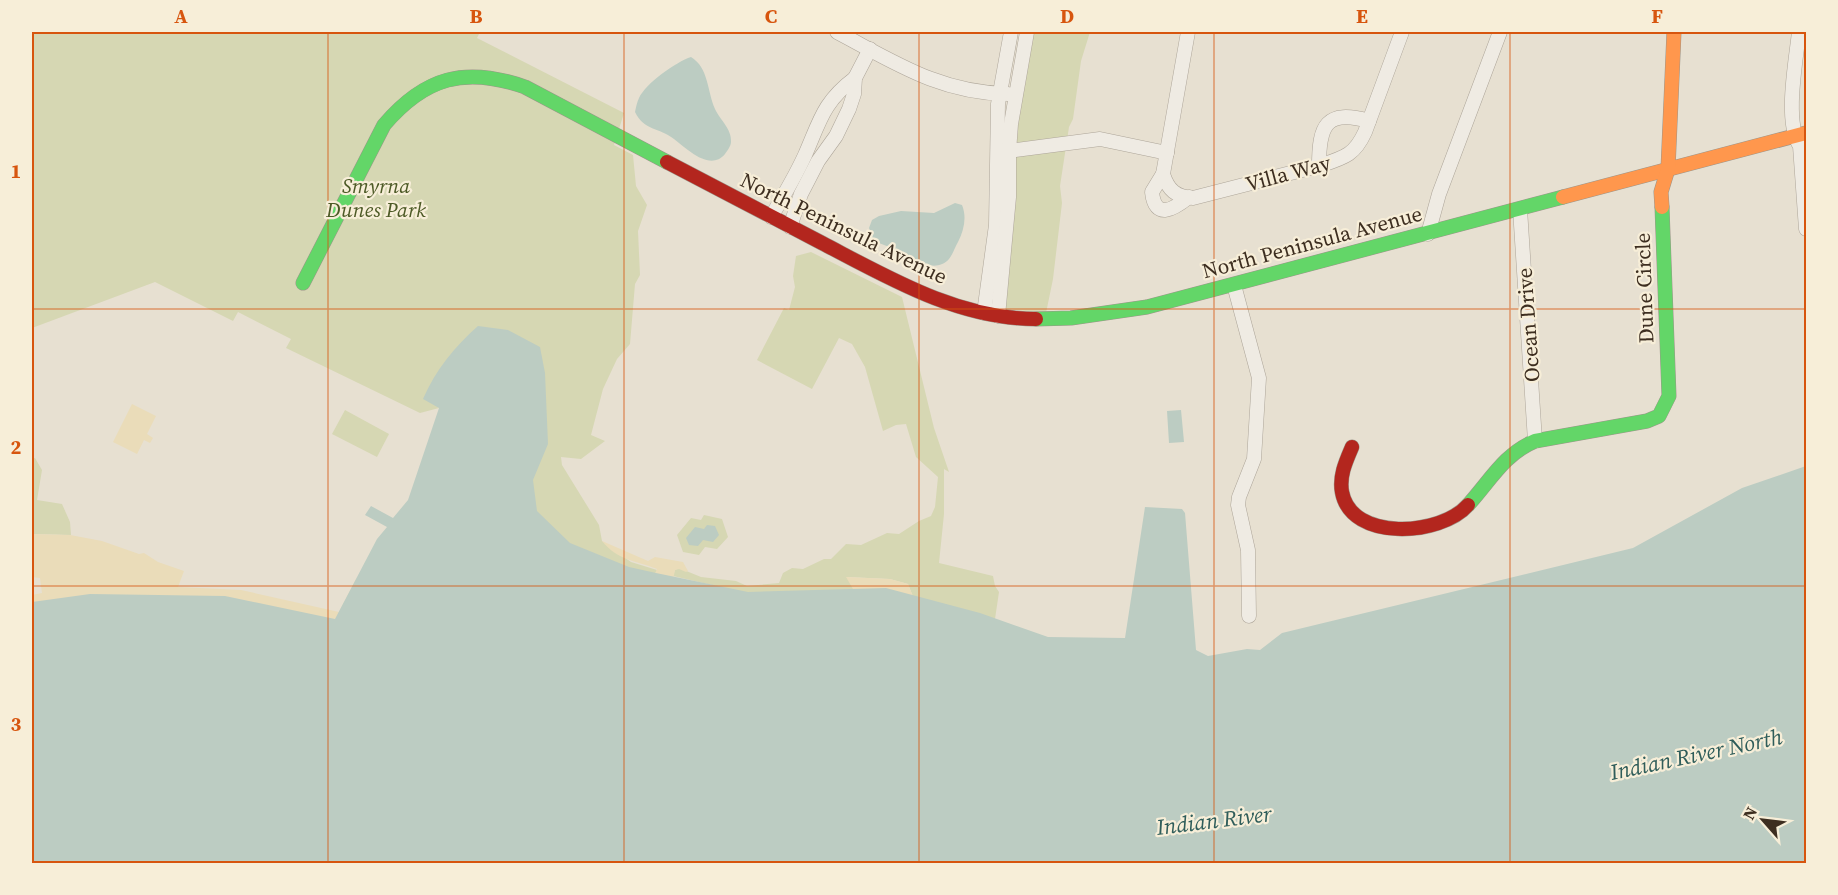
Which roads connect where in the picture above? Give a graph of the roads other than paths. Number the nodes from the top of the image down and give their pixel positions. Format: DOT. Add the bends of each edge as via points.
graph roads {
  1 [pos="837,32"];
  2 [pos="1011,32"];
  3 [pos="1026,32"];
  4 [pos="1188,32"];
  5 [pos="1402,32"];
  6 [pos="1500,32"];
  7 [pos="1674,32"];
  8 [pos="1798,32"];
  9 [pos="870,49"];
  10 [pos="855,78"];
  11 [pos="1000,94"];
  12 [pos="1016,94"];
  13 [pos="1369,122"];
  14 [pos="1800,135"];
  15 [pos="1003,152"];
  16 [pos="1167,153"];
  17 [pos="1319,166"];
  18 [pos="1668,169"];
  19 [pos="1163,174"];
  20 [pos="1189,197"];
  21 [pos="1520,209"];
  22 [pos="771,218"];
  23 [pos="790,227"];
  24 [pos="1806,229"];
  25 [pos="1428,234"];
  26 [pos="303,283"];
  27 [pos="1234,285"];
  28 [pos="984,313"];
  29 [pos="998,316"];
  30 [pos="1535,441"];
  31 [pos="1352,447"];
  32 [pos="1249,616"];
  1 -- 9 [label="street"];
  2 -- 11 [label="street"];
  3 -- 12 [label="street"];
  4 -- 16 [label="street"];
  5 -- 13 [label="street, Villa Way"];
  6 -- 25 [label="street" via="1439,194"];
  7 -- 18 [label="street, Dune Circle"];
  8 -- 14 [label="street" via="1791,115"];
  9 -- 10 [label="street"];
  9 -- 11 [label="street" via="932,81"];
  10 -- 22 [label="street" via="826,106"];
  10 -- 23 [label="street" via="849,109 801,194"];
  11 -- 12 [label="street"];
  11 -- 15 [label="street"];
  12 -- 15 [label="street"];
  13 -- 17 [label="street, Villa Way" via="1352,153"];
  13 -- 17 [label="street" via="1347,116 1328,123 1319,146"];
  14 -- 18 [label="street, North Peninsula Avenue"];
  14 -- 24 [label="street"];
  15 -- 16 [label="street" via="1100,139"];
  15 -- 28 [label="street"];
  15 -- 29 [label="street" via="1010,197"];
  16 -- 19 [label="street"];
  17 -- 20 [label="street, Villa Way"];
  18 -- 21 [label="street, North Peninsula Avenue"];
  18 -- 30 [label="street, Dune Circle" via="1661,192 1669,396 1659,416 1647,421"];
  19 -- 20 [label="street" via="1167,187"];
  19 -- 20 [label="street, Villa Way" via="1152,192 1155,204 1168,211"];
  21 -- 25 [label="street, North Peninsula Avenue"];
  21 -- 30 [label="street, Ocean Drive"];
  22 -- 23 [label="street, North Peninsula Avenue"];
  22 -- 26 [label="street, North Peninsula Avenue" via="525,87 501,78 460,76 434,82 393,113"];
  23 -- 28 [label="street, North Peninsula Avenue" via="908,288"];
  25 -- 27 [label="street, North Peninsula Avenue"];
  27 -- 29 [label="street, North Peninsula Avenue" via="1147,307 1096,315 1032,320"];
  27 -- 32 [label="street" via="1259,378 1254,459 1238,506 1248,550"];
  28 -- 29 [label="street, North Peninsula Avenue"];
  30 -- 31 [label="street, Dune Circle" via="1510,453 1462,512 1421,527 1392,530 1368,524 1344,498 1341,484"];
}
